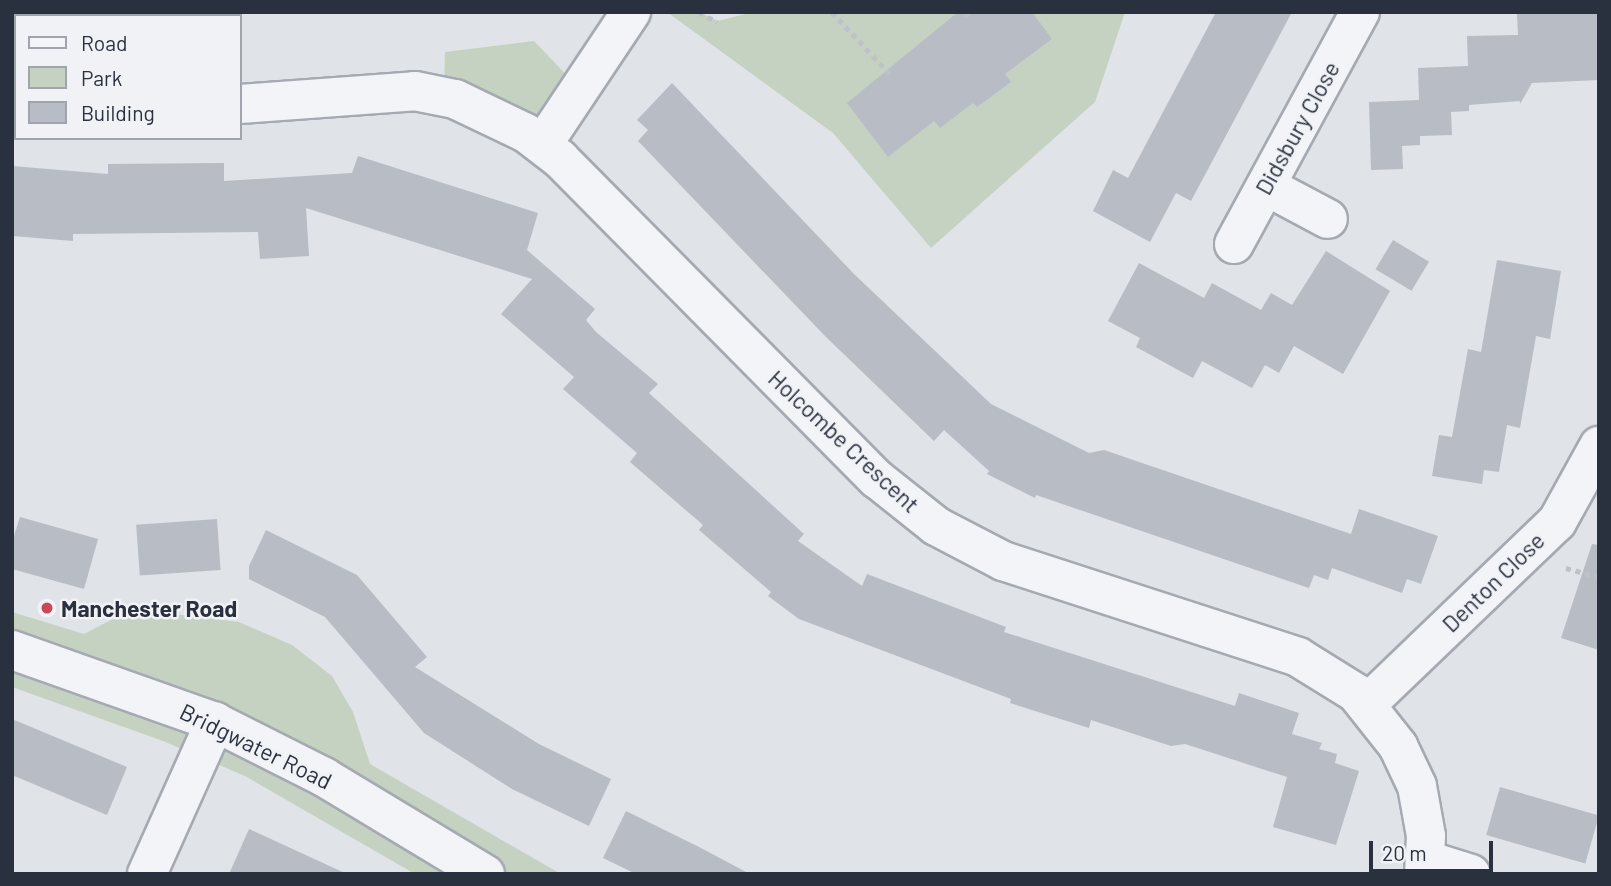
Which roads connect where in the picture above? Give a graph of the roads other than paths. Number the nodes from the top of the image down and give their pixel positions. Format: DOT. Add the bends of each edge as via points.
graph roads {
  1 [pos="631,12"];
  2 [pos="1360,12"];
  3 [pos="242,104"];
  4 [pos="543,144"];
  5 [pos="1266,186"];
  6 [pos="1328,219"];
  7 [pos="1234,244"];
  8 [pos="1599,446"];
  9 [pos="12,650"];
  10 [pos="1367,704"];
  11 [pos="215,722"];
  12 [pos="1425,867"];
  13 [pos="147,874"];
  14 [pos="485,874"];
  15 [pos="1471,874"];
  1 -- 4 [label="street"];
  2 -- 5 [label="street, Didsbury Close"];
  3 -- 4 [label="street, Holcombe Crescent" via="415,91 468,104"];
  4 -- 10 [label="street, Holcombe Crescent" via="877,479 936,526 1003,561 1298,657 1345,684"];
  5 -- 6 [label="street"];
  5 -- 7 [label="street, Didsbury Close"];
  8 -- 10 [label="street, Denton Close" via="1557,522"];
  9 -- 11 [label="street, Bridgwater Road"];
  10 -- 12 [label="street, Holcombe Crescent" via="1398,746 1417,786"];
  11 -- 13 [label="street"];
  11 -- 14 [label="street, Bridgwater Road" via="354,794"];
  12 -- 15 [label="street"];
}
